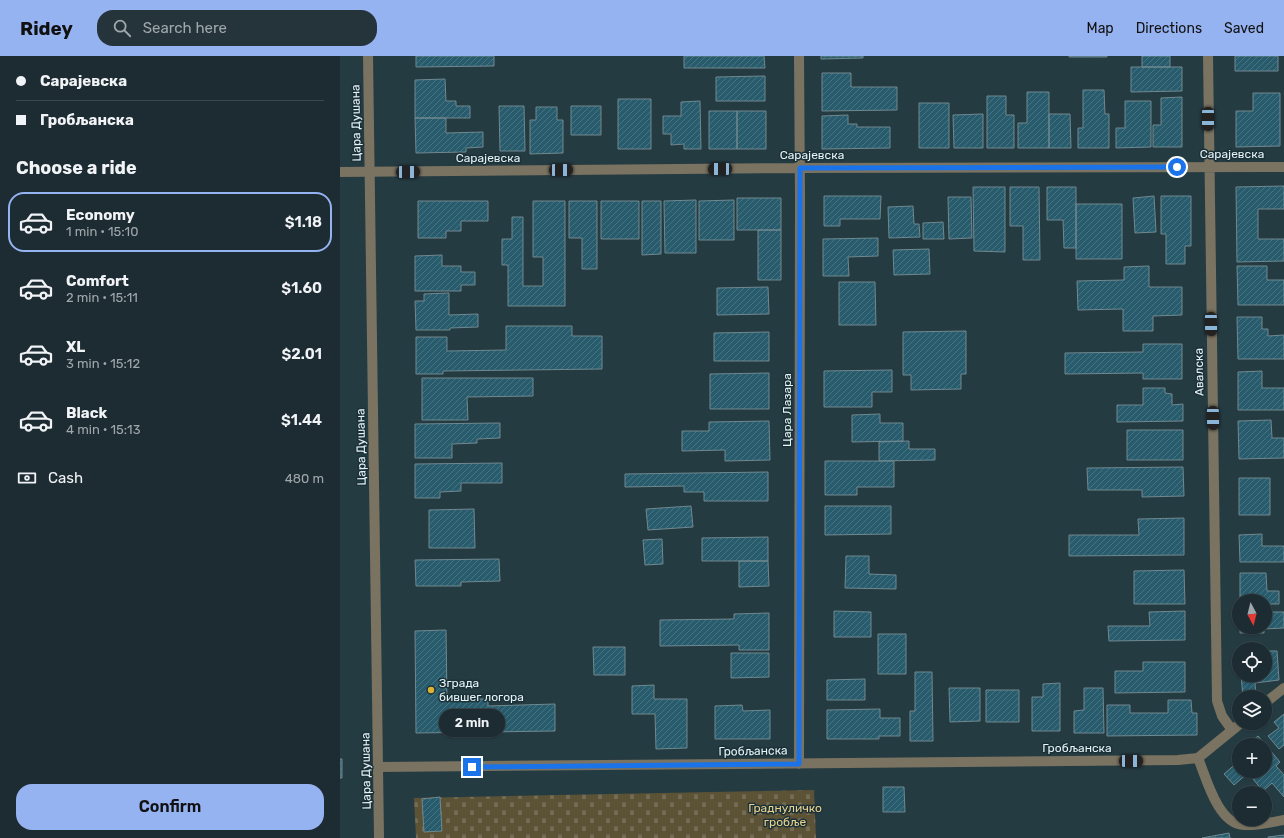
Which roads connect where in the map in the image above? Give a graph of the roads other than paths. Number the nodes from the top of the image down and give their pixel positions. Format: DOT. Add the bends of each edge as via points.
graph roads {
  1 [pos="368,56"];
  2 [pos="799,56"];
  3 [pos="1208,56"];
  4 [pos="1209,167"];
  5 [pos="1284,167"];
  6 [pos="800,168"];
  7 [pos="340,172"];
  8 [pos="370,172"];
  9 [pos="1284,688"];
  10 [pos="1272,697"];
  11 [pos="1232,730"];
  12 [pos="1198,758"];
  13 [pos="799,764"];
  14 [pos="379,768"];
  15 [pos="1284,820"];
  16 [pos="379,838"];
  1 -- 8 [label="street, Цара Душана"];
  2 -- 6 [label="street, Цара Лазара"];
  3 -- 4 [label="street, Авалска"];
  4 -- 5 [label="street, Сарајевска"];
  4 -- 6 [label="street, Сарајевска"];
  4 -- 11 [label="street, Авалска" via="1218,701 1222,716"];
  6 -- 8 [label="street, Сарајевска"];
  6 -- 13 [label="street, Цара Лазара"];
  7 -- 8 [label="street, Сарајевска"];
  8 -- 14 [label="street, Цара Душана"];
  9 -- 10 [label="street"];
  11 -- 12 [label="street"];
  12 -- 13 [label="street, Гробљанска"];
  12 -- 15 [label="street" via="1220,809 1234,822 1244,826"];
  13 -- 14 [label="street, Гробљанска"];
  14 -- 16 [label="street, Цара Душана"];
}
